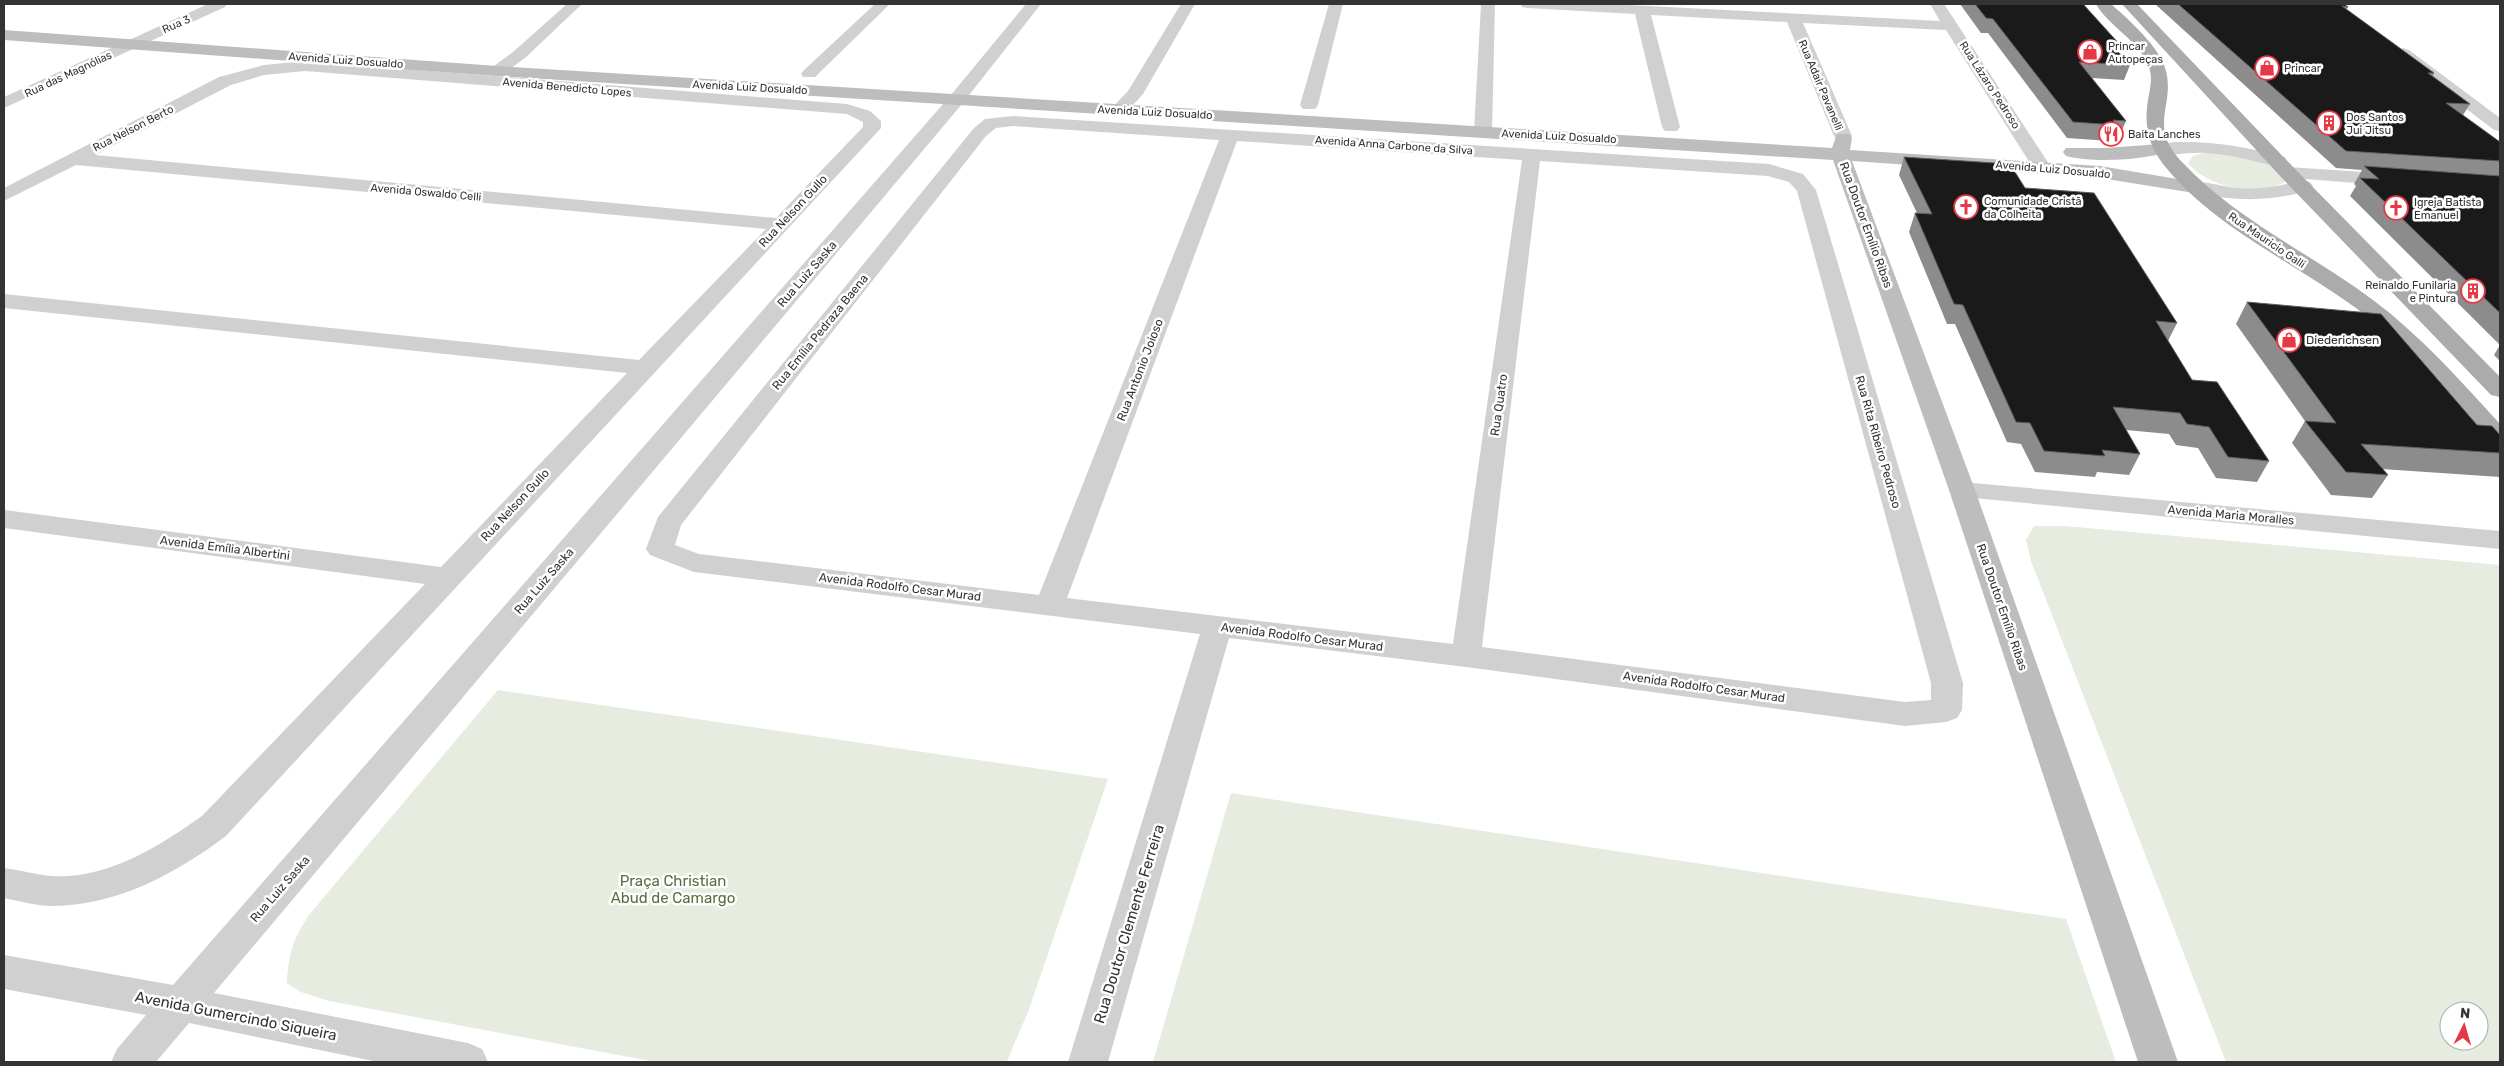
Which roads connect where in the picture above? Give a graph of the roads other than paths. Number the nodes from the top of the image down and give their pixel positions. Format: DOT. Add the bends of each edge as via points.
graph roads {
  1 [pos="220,4"];
  2 [pos="575,4"];
  3 [pos="883,4"];
  4 [pos="1034,4"];
  5 [pos="1188,4"];
  6 [pos="1336,4"];
  7 [pos="1488,4"];
  8 [pos="1527,4"];
  9 [pos="1937,4"];
  10 [pos="2104,4"];
  11 [pos="2129,4"];
  12 [pos="1642,10"];
  13 [pos="1794,18"];
  14 [pos="1951,26"];
  15 [pos="132,28"];
  16 [pos="161,30"];
  17 [pos="191,32"];
  18 [pos="4,35"];
  19 [pos="2392,44"];
  20 [pos="132,45"];
  21 [pos="499,54"];
  22 [pos="519,55"];
  23 [pos="538,56"];
  24 [pos="264,69"];
  25 [pos="497,71"];
  26 [pos="790,73"];
  27 [pos="809,74"];
  28 [pos="828,75"];
  29 [pos="959,89"];
  30 [pos="1135,94"];
  31 [pos="4,103"];
  32 [pos="1309,105"];
  33 [pos="1119,110"];
  34 [pos="1396,110"];
  35 [pos="1464,114"];
  36 [pos="868,116"];
  37 [pos="1503,116"];
  38 [pos="991,123"];
  39 [pos="1483,123"];
  40 [pos="1651,126"];
  41 [pos="2500,126"];
  42 [pos="1671,127"];
  43 [pos="1690,128"];
  44 [pos="1230,135"];
  45 [pos="1842,140"];
  46 [pos="2012,147"];
  47 [pos="2032,148"];
  48 [pos="2160,149"];
  49 [pos="1532,154"];
  50 [pos="72,160"];
  51 [pos="2042,167"];
  52 [pos="2283,167"];
  53 [pos="1796,178"];
  54 [pos="2414,181"];
  55 [pos="2303,186"];
  56 [pos="2194,187"];
  57 [pos="4,195"];
  58 [pos="781,224"];
  59 [pos="4,302"];
  60 [pos="644,368"];
  61 [pos="2500,390"];
  62 [pos="2500,439"];
  63 [pos="1962,490"];
  64 [pos="4,519"];
  65 [pos="2500,540"];
  66 [pos="660,549"];
  67 [pos="447,577"];
  68 [pos="1050,605"];
  69 [pos="1217,626"];
  70 [pos="1466,656"];
  71 [pos="1946,710"];
  72 [pos="4,883"];
  73 [pos="4,972"];
  74 [pos="181,1004"];
  75 [pos="131,1062"];
  76 [pos="468,1062"];
  77 [pos="1088,1062"];
  78 [pos="2158,1062"];
  1 -- 16 [label="street, Rua 3"];
  2 -- 22 [label="street"];
  3 -- 27 [label="street"];
  4 -- 29 [label="street, Rua Luiz Saska"];
  5 -- 30 [label="street"];
  6 -- 32 [label="street"];
  7 -- 39 [label="street"];
  8 -- 12 [label="street"];
  9 -- 14 [label="street, Rua Lázaro Pedroso"];
  10 -- 48 [label="main road, Rua Mauricio Galli" via="2157,66 2160,85 2154,123"];
  11 -- 52 [label="main road"];
  12 -- 13 [label="street"];
  12 -- 42 [label="street"];
  13 -- 14 [label="street"];
  13 -- 45 [label="street, Rua Adair Pavanelli"];
  14 -- 47 [label="street, Rua Lázaro Pedroso"];
  15 -- 16 [label="street"];
  16 -- 17 [label="street"];
  16 -- 20 [label="street, Rua 3"];
  18 -- 20 [label="street, Avenida Luiz Dosualdo"];
  19 -- 41 [label="street"];
  20 -- 25 [label="street, Avenida Luiz Dosualdo"];
  20 -- 31 [label="street, Rua das Magnólias"];
  21 -- 22 [label="street"];
  22 -- 23 [label="street"];
  22 -- 25 [label="street"];
  24 -- 36 [label="street, Avenida Benedicto Lopes" via="334,68 846,109"];
  24 -- 50 [label="street, Rua Nelson Berto" via="225,80"];
  25 -- 29 [label="street, Avenida Luiz Dosualdo"];
  26 -- 27 [label="street, Avenida Luiz Dosualdo"];
  27 -- 28 [label="street, Avenida Luiz Dosualdo"];
  29 -- 30 [label="street, Avenida Luiz Dosualdo"];
  29 -- 33 [label="street, Avenida Luiz Dosualdo"];
  29 -- 74 [label="street, Rua Luiz Saska"];
  30 -- 32 [label="street, Avenida Luiz Dosualdo"];
  30 -- 33 [label="street"];
  32 -- 34 [label="street, Avenida Luiz Dosualdo"];
  33 -- 39 [label="street, Avenida Luiz Dosualdo"];
  35 -- 39 [label="street, Avenida Luiz Dosualdo"];
  36 -- 58 [label="street, Rua Nelson Gullo" via="872,128"];
  37 -- 39 [label="street, Avenida Luiz Dosualdo"];
  38 -- 44 [label="street, Avenida Anna Carbone da Silva" via="1013,121"];
  38 -- 66 [label="street, Rua Emília Pedraza Baena" via="980,132 668,523"];
  39 -- 45 [label="street, Avenida Luiz Dosualdo"];
  40 -- 42 [label="street"];
  42 -- 43 [label="street"];
  44 -- 49 [label="street, Avenida Anna Carbone da Silva"];
  44 -- 68 [label="street, Rua Antonio Joioso"];
  45 -- 51 [label="street, Avenida Luiz Dosualdo"];
  45 -- 63 [label="street, Rua Doutor Emílio Ribas"];
  46 -- 47 [label="street, Avenida Luiz Dosualdo"];
  47 -- 48 [label="street, Avenida Luiz Dosualdo" via="2105,154"];
  47 -- 51 [label="street, Rua Lázaro Pedroso"];
  48 -- 52 [label="street, Avenida Luiz Dosualdo" via="2214,147 2246,152"];
  48 -- 56 [label="main road, Rua Mauricio Galli"];
  49 -- 53 [label="street, Avenida Anna Carbone da Silva" via="1768,170"];
  49 -- 70 [label="street, Rua Quatro"];
  50 -- 57 [label="street, Rua Nelson Berto"];
  50 -- 58 [label="street, Avenida Oswaldo Celli"];
  51 -- 56 [label="street, Avenida Luiz Dosualdo" via="2100,172"];
  52 -- 54 [label="street, Avenida Luiz Dosualdo"];
  52 -- 55 [label="main road"];
  53 -- 71 [label="street, Rua Rita Ribeiro Pedroso" via="1806,190 1947,682"];
  55 -- 56 [label="street, Avenida Luiz Dosualdo" via="2286,193 2260,196"];
  55 -- 61 [label="main road"];
  56 -- 62 [label="main road, Rua Mauricio Galli" via="2258,236 2390,324 2427,358"];
  58 -- 60 [label="street, Rua Nelson Gullo"];
  59 -- 60 [label="street"];
  60 -- 67 [label="street, Rua Nelson Gullo"];
  63 -- 65 [label="street, Avenida Maria Moralles"];
  63 -- 78 [label="street, Rua Doutor Emílio Ribas"];
  64 -- 67 [label="street, Avenida Emília Albertini"];
  66 -- 68 [label="street, Avenida Rodolfo Cesar Murad" via="694,562"];
  67 -- 72 [label="street, Rua Nelson Gullo" via="214,826 178,852 135,874 92,887 51,891"];
  68 -- 69 [label="street, Avenida Rodolfo Cesar Murad"];
  69 -- 70 [label="street, Avenida Rodolfo Cesar Murad"];
  69 -- 77 [label="street, Rua Doutor Clemente Ferreira"];
  70 -- 71 [label="street, Avenida Rodolfo Cesar Murad" via="1905,714"];
  73 -- 74 [label="street, Avenida Gumercindo Siqueira"];
  74 -- 75 [label="street, Rua Luiz Saska"];
  74 -- 76 [label="street, Avenida Gumercindo Siqueira"];
}
